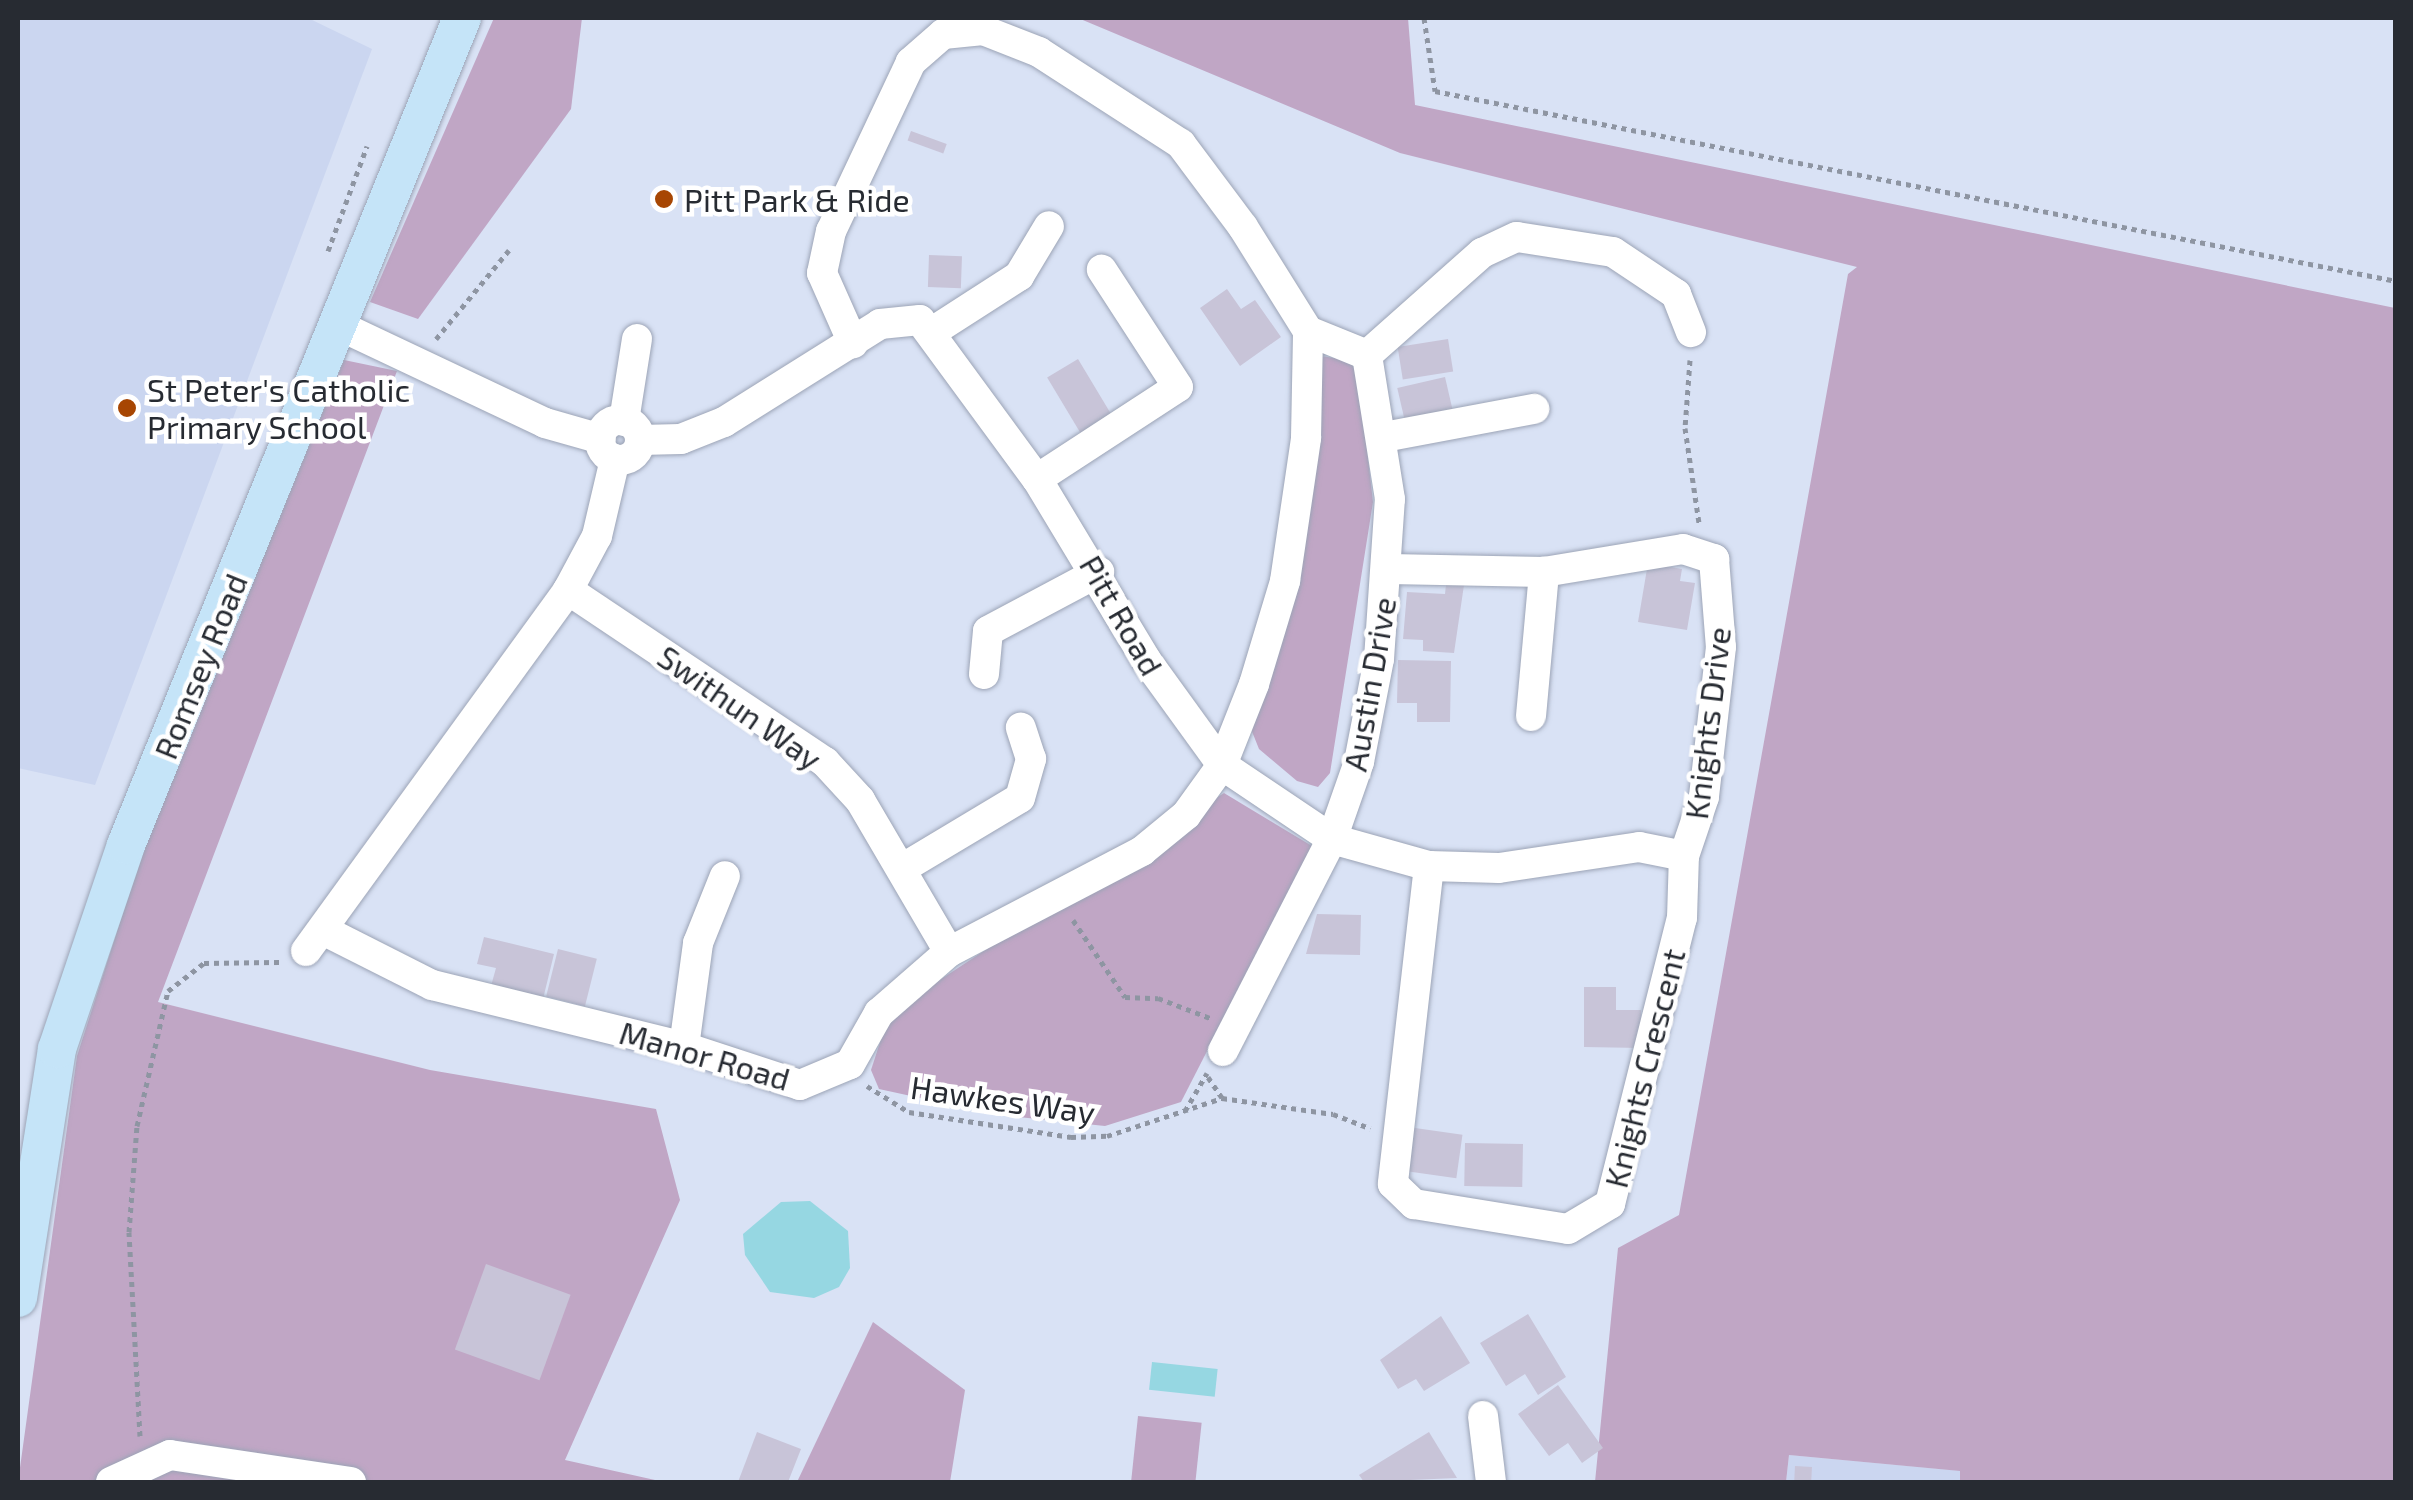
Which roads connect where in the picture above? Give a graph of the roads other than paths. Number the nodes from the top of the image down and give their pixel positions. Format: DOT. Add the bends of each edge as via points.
graph roads {
  1 [pos="462,18"];
  2 [pos="450,35"];
  3 [pos="1050,226"];
  4 [pos="1102,270"];
  5 [pos="340,326"];
  6 [pos="935,330"];
  7 [pos="1308,331"];
  8 [pos="1692,332"];
  9 [pos="637,339"];
  10 [pos="853,342"];
  11 [pos="1367,355"];
  12 [pos="1534,409"];
  13 [pos="1384,437"];
  14 [pos="620,440"];
  15 [pos="1037,478"];
  16 [pos="1389,569"];
  17 [pos="1099,572"];
  18 [pos="1544,572"];
  19 [pos="568,590"];
  20 [pos="984,674"];
  21 [pos="1530,716"];
  22 [pos="1021,728"];
  23 [pos="1222,765"];
  24 [pos="1332,838"];
  25 [pos="1684,856"];
  26 [pos="1429,866"];
  27 [pos="903,868"];
  28 [pos="725,876"];
  29 [pos="948,952"];
  30 [pos="684,1047"];
  31 [pos="1223,1050"];
  32 [pos="18,1298"];
  33 [pos="1483,1416"];
  34 [pos="111,1482"];
  35 [pos="351,1482"];
  36 [pos="1492,1482"];
  1 -- 2 [label="main road, Romsey Road"];
  2 -- 5 [label="main road, Romsey Road"];
  3 -- 6 [label="street" via="1018,276"];
  4 -- 15 [label="street" via="1178,387"];
  5 -- 14 [label="street" via="544,422"];
  5 -- 32 [label="main road, Romsey Road" via="126,845 58,1049"];
  6 -- 10 [label="street" via="897,318"];
  6 -- 15 [label="street, Pitt Road"];
  7 -- 10 [label="street" via="1181,144 1039,52 983,30 943,34 911,62 831,230 822,273"];
  7 -- 11 [label="street"];
  7 -- 23 [label="street" via="1306,438 1284,581"];
  8 -- 11 [label="street" via="1676,294 1613,252 1517,237 1482,253"];
  9 -- 14 [label="street"];
  10 -- 14 [label="street" via="724,422 682,439"];
  11 -- 13 [label="street, Austin Drive"];
  12 -- 13 [label="street"];
  13 -- 16 [label="street, Austin Drive"];
  14 -- 19 [label="street" via="597,536"];
  15 -- 17 [label="street, Pitt Road"];
  16 -- 18 [label="street"];
  16 -- 24 [label="street, Austin Drive" via="1360,762"];
  17 -- 20 [label="street" via="988,631"];
  17 -- 23 [label="street, Pitt Road" via="1146,660"];
  18 -- 21 [label="street"];
  18 -- 25 [label="street, Knights Drive" via="1702,551 1714,559 1721,647 1704,797"];
  19 -- 27 [label="street, Swithun Way" via="825,762 860,800"];
  19 -- 30 [label="street, Manor Road" via="315,941 432,985"];
  22 -- 27 [label="street" via="1031,759 1020,798"];
  23 -- 24 [label="street, Pitt Road"];
  23 -- 29 [label="street" via="1186,815 1157,839"];
  24 -- 26 [label="street, Pitt Road"];
  24 -- 31 [label="street, Austin Drive"];
  25 -- 26 [label="street, Pitt Road" via="1639,847 1498,868"];
  25 -- 26 [label="street, Knights Crescent" via="1682,918 1610,1204 1597,1218 1568,1228 1400,1198 1393,1184"];
  27 -- 29 [label="street, Swithun Way"];
  28 -- 30 [label="street" via="698,943"];
  29 -- 30 [label="street, Manor Road" via="879,1013 850,1064 800,1085"];
  33 -- 36 [label="street"];
  34 -- 35 [label="street" via="170,1455"];
}
